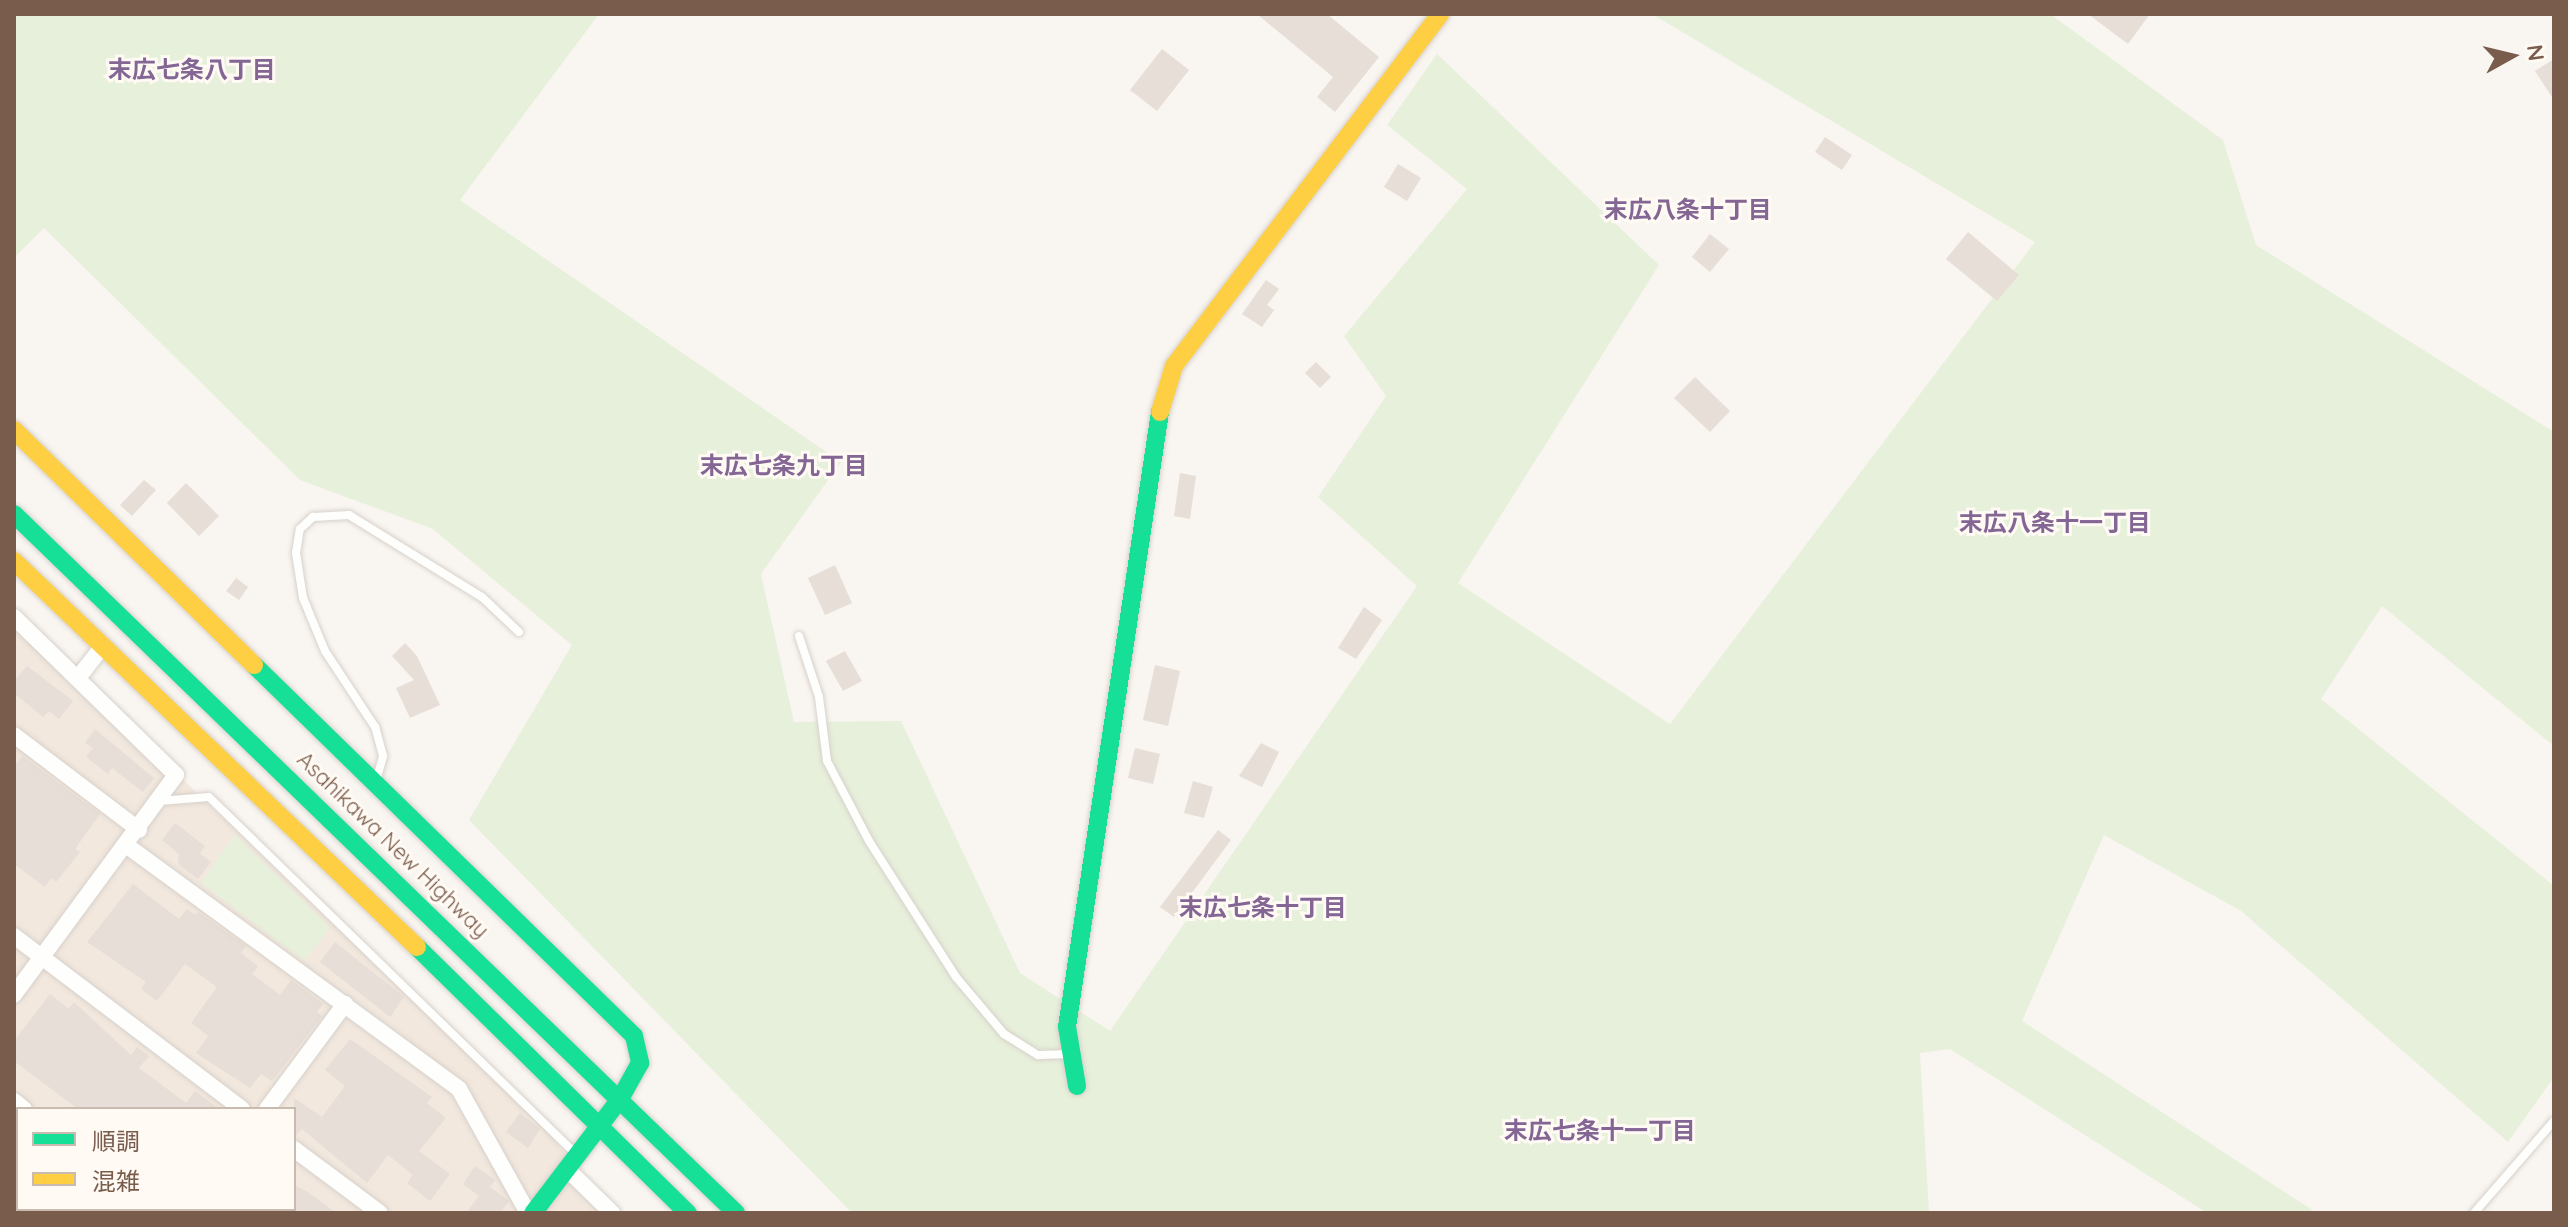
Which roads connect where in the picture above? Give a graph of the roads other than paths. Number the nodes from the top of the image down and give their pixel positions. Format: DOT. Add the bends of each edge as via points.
graph roads {
  1 [pos="1440,14"];
  2 [pos="14,430"];
  3 [pos="14,514"];
  4 [pos="14,561"];
  5 [pos="14,617"];
  6 [pos="519,632"];
  7 [pos="799,636"];
  8 [pos="103,646"];
  9 [pos="78,678"];
  10 [pos="14,735"];
  11 [pos="375,782"];
  12 [pos="158,801"];
  13 [pos="139,830"];
  14 [pos="126,845"];
  15 [pos="14,936"];
  16 [pos="42,957"];
  17 [pos="14,995"];
  18 [pos="345,1004"];
  19 [pos="1071,1054"];
  20 [pos="1077,1086"];
  21 [pos="620,1099"];
  22 [pos="239,1107"];
  23 [pos="268,1107"];
  24 [pos="2554,1121"];
  25 [pos="603,1126"];
  26 [pos="296,1150"];
  27 [pos="574,1163"];
  28 [pos="380,1213"];
  29 [pos="531,1213"];
  30 [pos="612,1213"];
  31 [pos="688,1213"];
  32 [pos="736,1213"];
  33 [pos="2474,1213"];
  1 -- 19 [label="main road" via="1174,366 1163,391 1067,1027"];
  2 -- 11 [label="main road"];
  3 -- 21 [label="main road, Asahikawa New Highway"];
  4 -- 8 [label="main road"];
  5 -- 9 [label="street"];
  6 -- 11 [label="lane" via="482,597 349,515 313,517 300,529 296,553 303,598 325,651 375,727 383,756"];
  7 -- 19 [label="lane" via="819,697 827,761 869,841 956,977 1004,1034 1038,1055"];
  8 -- 9 [label="street"];
  8 -- 25 [label="main road"];
  9 -- 12 [label="street" via="176,775"];
  10 -- 13 [label="street"];
  11 -- 21 [label="main road" via="634,1036 640,1063"];
  12 -- 13 [label="street"];
  12 -- 27 [label="lane" via="209,797"];
  13 -- 14 [label="street"];
  14 -- 16 [label="street"];
  14 -- 18 [label="street"];
  15 -- 16 [label="street"];
  16 -- 17 [label="street"];
  16 -- 22 [label="street"];
  18 -- 23 [label="street"];
  18 -- 29 [label="street" via="459,1089"];
  19 -- 20 [label="main road"];
  21 -- 25 [label="main road"];
  21 -- 32 [label="main road, Asahikawa New Highway"];
  24 -- 33 [label="lane"];
  25 -- 27 [label="main road"];
  25 -- 31 [label="main road"];
  26 -- 28 [label="street"];
  27 -- 29 [label="main road"];
  27 -- 30 [label="street"];
}
